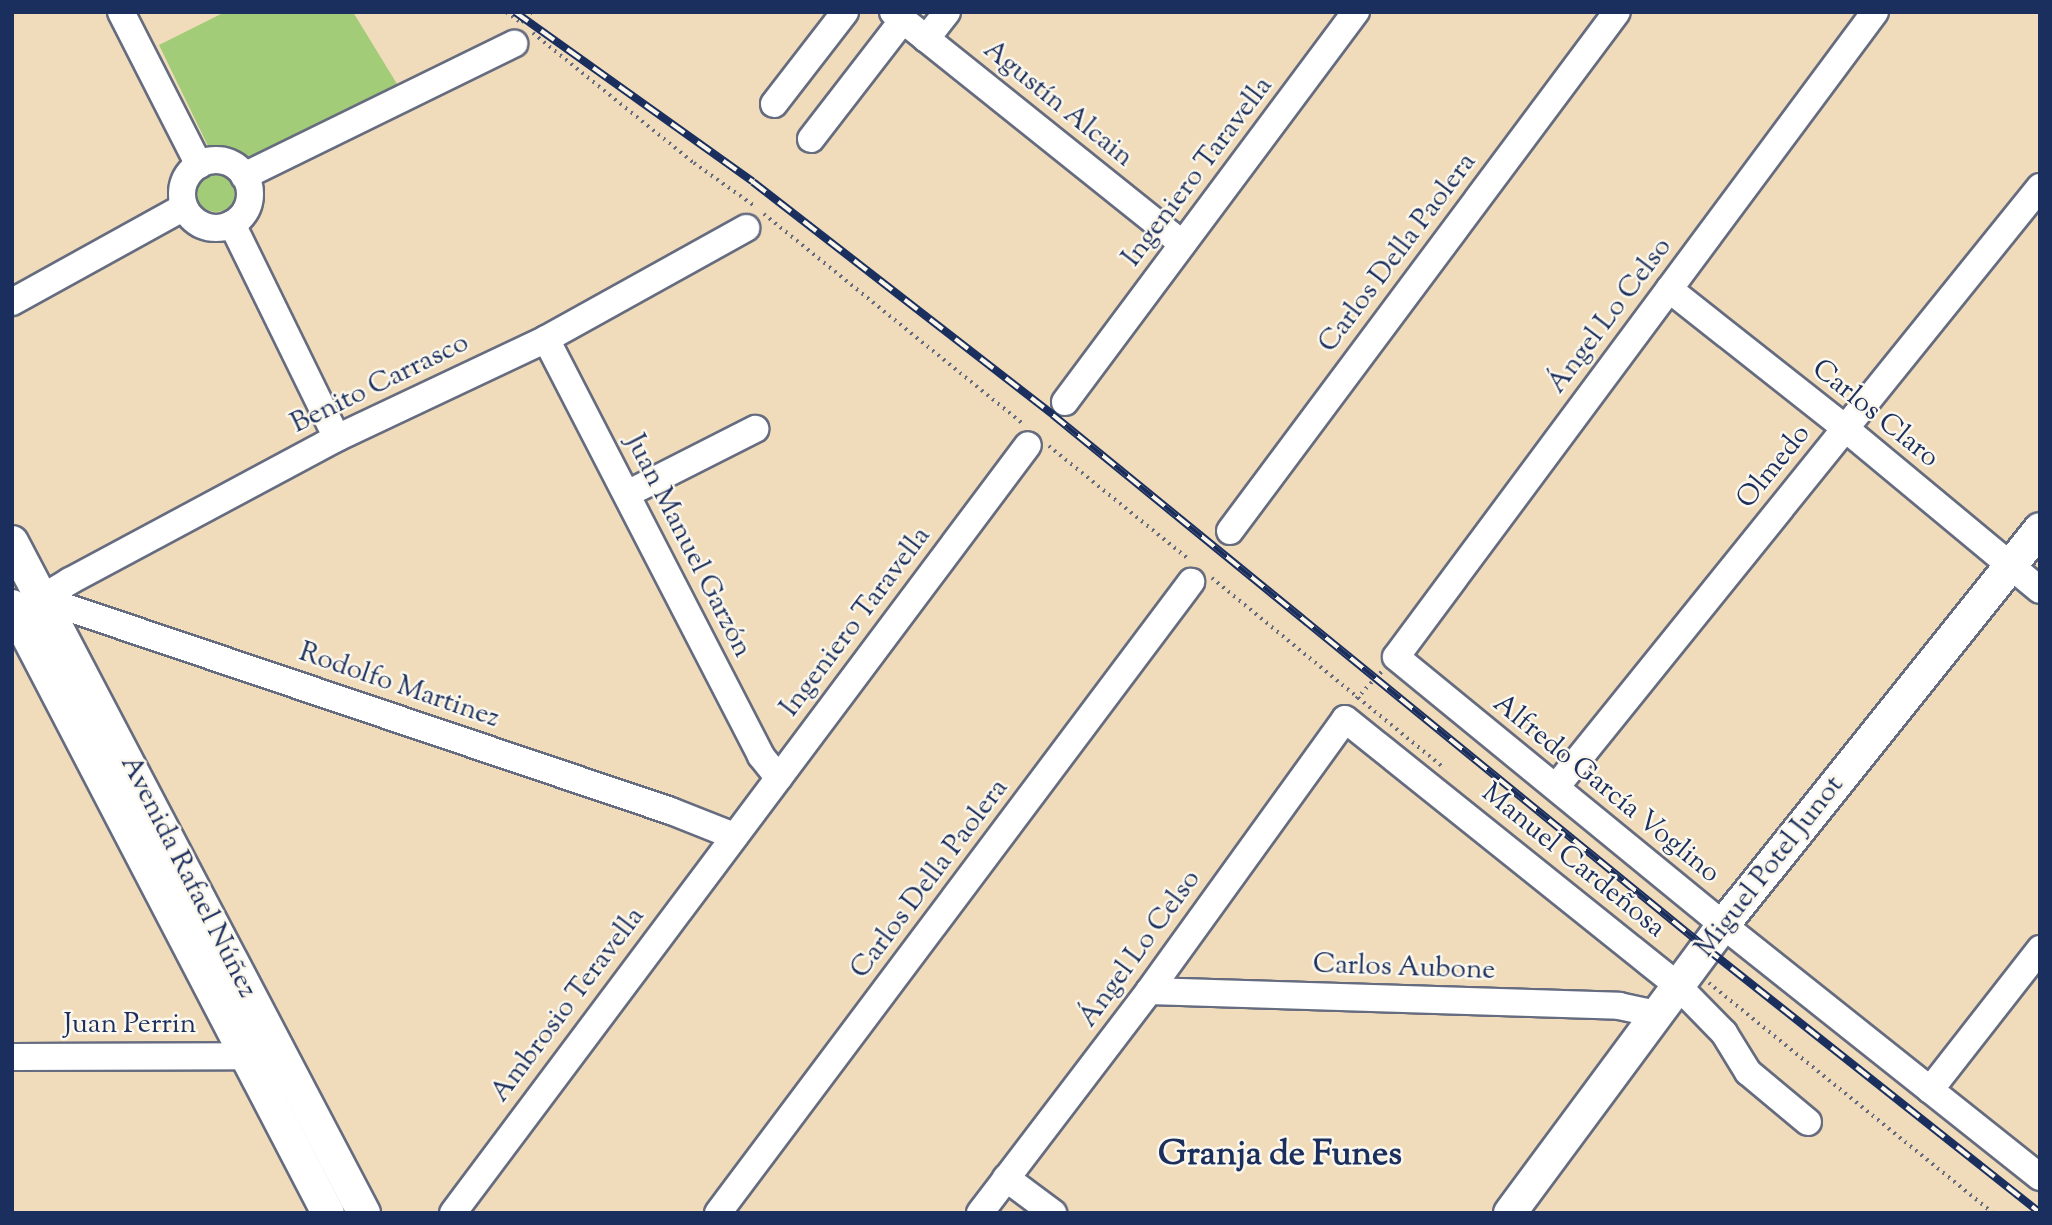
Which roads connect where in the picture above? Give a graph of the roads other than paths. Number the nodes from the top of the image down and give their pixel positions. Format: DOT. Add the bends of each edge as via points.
graph roads {
  1 [pos="121,12"];
  2 [pos="845,12"];
  3 [pos="947,12"];
  4 [pos="1356,12"];
  5 [pos="1617,12"];
  6 [pos="1875,12"];
  7 [pos="898,16"];
  8 [pos="926,39"];
  9 [pos="513,44"];
  10 [pos="774,104"];
  11 [pos="811,139"];
  12 [pos="199,165"];
  13 [pos="244,176"];
  14 [pos="2040,187"];
  15 [pos="184,207"];
  16 [pos="232,224"];
  17 [pos="746,228"];
  18 [pos="1183,244"];
  19 [pos="1670,289"];
  20 [pos="12,302"];
  21 [pos="546,339"];
  22 [pos="1065,402"];
  23 [pos="755,429"];
  24 [pos="1846,429"];
  25 [pos="1032,437"];
  26 [pos="337,438"];
  27 [pos="627,494"];
  28 [pos="2040,528"];
  29 [pos="1230,531"];
  30 [pos="12,542"];
  31 [pos="2009,565"];
  32 [pos="12,574"];
  33 [pos="1198,574"];
  34 [pos="2040,590"];
  35 [pos="21,608"];
  36 [pos="1396,657"];
  37 [pos="1351,708"];
  38 [pos="779,778"];
  39 [pos="1556,787"];
  40 [pos="734,836"];
  41 [pos="1723,925"];
  42 [pos="2040,949"];
  43 [pos="1684,977"];
  44 [pos="1149,991"];
  45 [pos="1657,1014"];
  46 [pos="248,1056"];
  47 [pos="12,1057"];
  48 [pos="1930,1090"];
  49 [pos="1808,1122"];
  50 [pos="2040,1177"];
  51 [pos="1006,1178"];
  52 [pos="328,1213"];
  53 [pos="365,1213"];
  54 [pos="453,1213"];
  55 [pos="718,1213"];
  56 [pos="980,1213"];
  57 [pos="1053,1213"];
  58 [pos="1510,1213"];
  1 -- 12 [label="street"];
  2 -- 10 [label="street"];
  3 -- 8 [label="street"];
  4 -- 18 [label="street, Ingeniero Taravella"];
  5 -- 29 [label="street, Carlos Della Paolera"];
  6 -- 19 [label="street, Ángel Lo Celso"];
  7 -- 8 [label="street, Agustín Alcain"];
  7 -- 11 [label="street"];
  8 -- 18 [label="street, Agustín Alcain"];
  9 -- 13 [label="street"];
  12 -- 13 [label="street" via="224,161"];
  12 -- 15 [label="street" via="186,179"];
  13 -- 16 [label="street" via="250,199 244,214"];
  14 -- 24 [label="street, Olmedo"];
  15 -- 16 [label="street" via="204,226"];
  15 -- 20 [label="street"];
  16 -- 26 [label="street"];
  17 -- 21 [label="street, Benito Carrasco"];
  18 -- 22 [label="street, Ingeniero Taravella"];
  19 -- 24 [label="street, Carlos Claro"];
  19 -- 36 [label="street, Ángel Lo Celso"];
  21 -- 26 [label="street, Benito Carrasco"];
  21 -- 27 [label="street, Juan Manuel Garzón"];
  23 -- 27 [label="street"];
  24 -- 31 [label="street, Carlos Claro"];
  24 -- 39 [label="street, Olmedo"];
  25 -- 38 [label="street, Ingeniero Taravella"];
  26 -- 35 [label="street, Benito Carrasco"];
  27 -- 38 [label="street, Juan Manuel Garzón" via="761,756"];
  28 -- 31 [label="main road, Miguel Potel Junot"];
  30 -- 35 [label="main road, Avenida Rafael Núñez"];
  31 -- 34 [label="street, Carlos Claro"];
  31 -- 41 [label="main road, Miguel Potel Junot"];
  32 -- 35 [label="main road" via="24,596"];
  33 -- 55 [label="street, Carlos Della Paolera"];
  35 -- 40 [label="street, Rodolfo Martinez" via="671,811"];
  35 -- 46 [label="main road, Avenida Rafael Núñez"];
  35 -- 53 [label="main road, Avenida Rafael Núñez" via="35,617 63,662 78,664"];
  36 -- 39 [label="street, Alfredo García Voglino"];
  37 -- 43 [label="street, Manuel Cardeñosa"];
  37 -- 44 [label="street, Ángel Lo Celso"];
  38 -- 40 [label="street, Ingeniero Taravella"];
  39 -- 41 [label="street, Alfredo García Voglino"];
  40 -- 54 [label="street, Ambrosio Teravella"];
  41 -- 43 [label="main road, Miguel Potel Junot"];
  41 -- 48 [label="street, Alfredo García Voglino"];
  42 -- 48 [label="street"];
  43 -- 45 [label="main road, Miguel Potel Junot"];
  43 -- 49 [label="street, Manuel Cardeñosa" via="1748,1072"];
  44 -- 45 [label="street, Carlos Aubone" via="1619,1006"];
  44 -- 51 [label="street, Ángel Lo Celso"];
  45 -- 58 [label="main road, Miguel Potel Junot"];
  46 -- 47 [label="street, Juan Perrin"];
  46 -- 52 [label="main road, Avenida Rafael Núñez"];
  48 -- 50 [label="street, Alfredo García Voglino"];
  51 -- 56 [label="street, Ángel Lo Celso"];
  51 -- 57 [label="street"];
}
